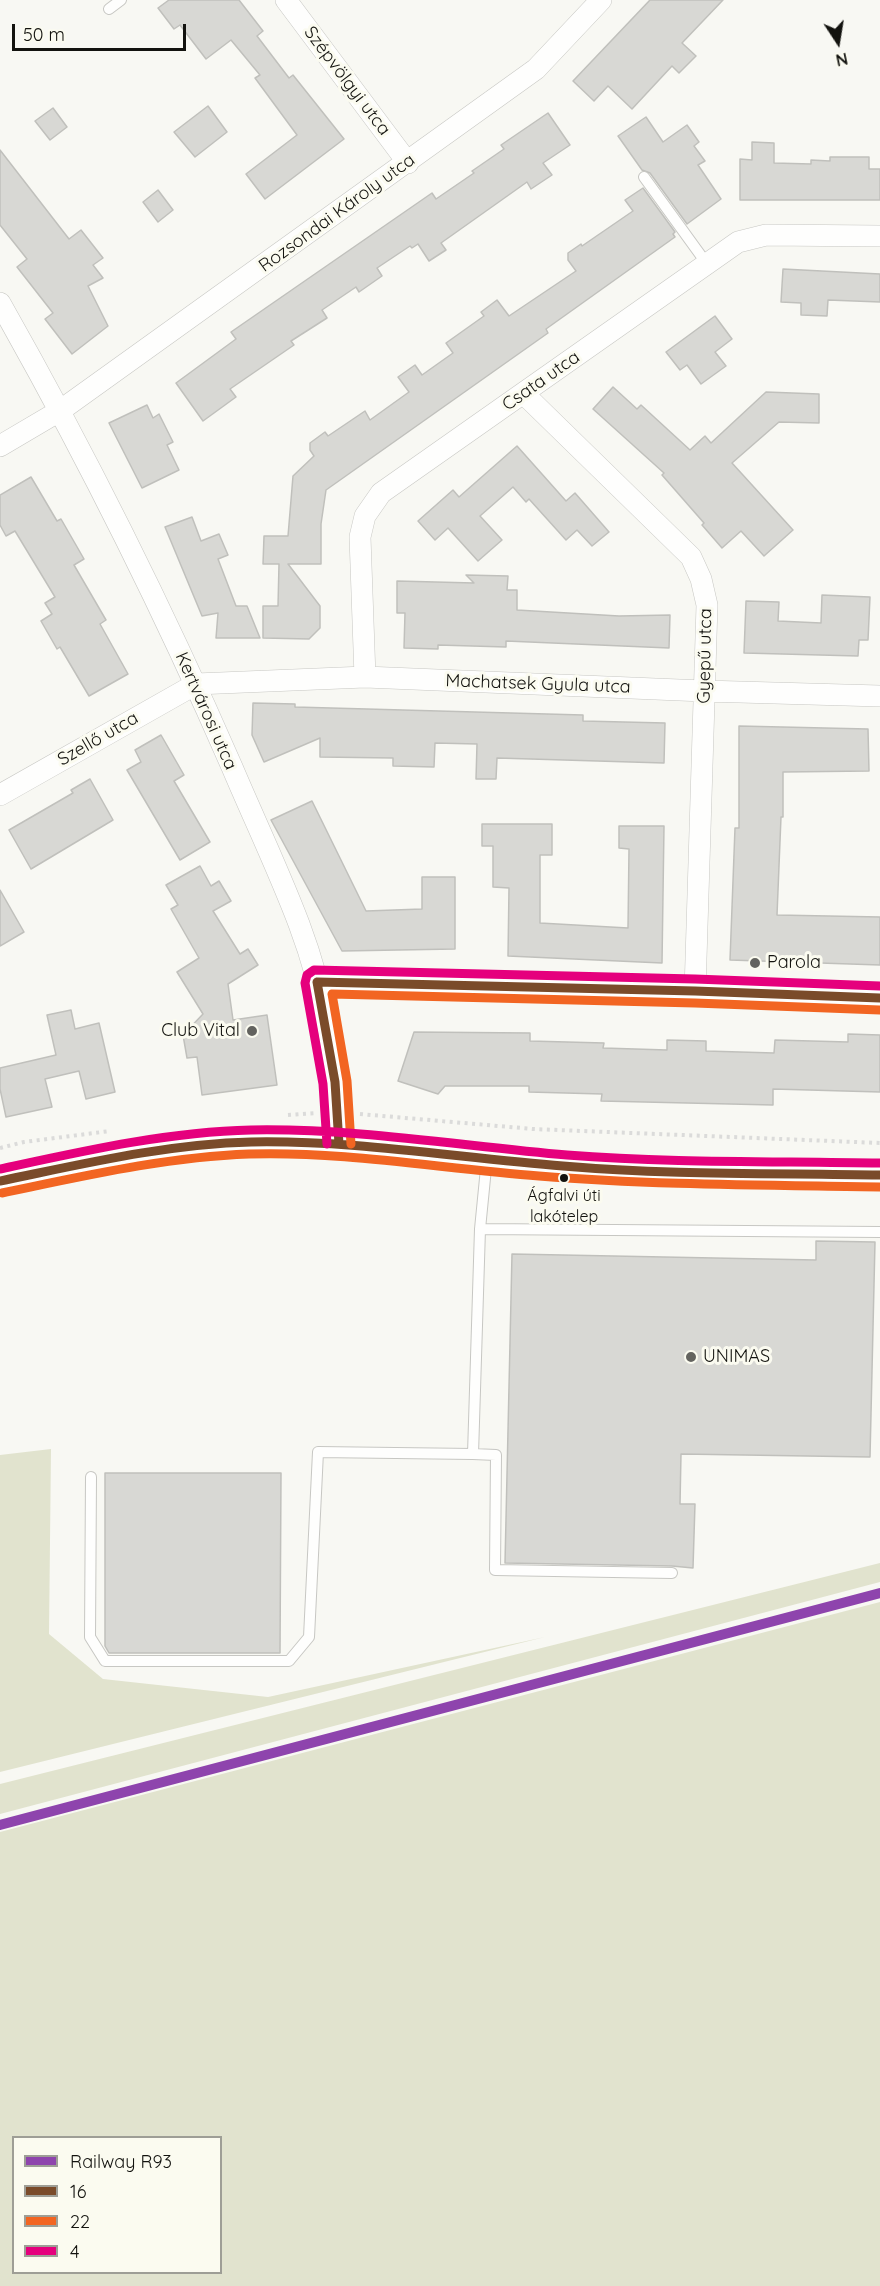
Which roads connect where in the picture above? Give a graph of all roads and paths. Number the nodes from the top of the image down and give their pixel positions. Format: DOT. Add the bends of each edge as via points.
graph roads {
  1 [pos="121,0"];
  2 [pos="286,0"];
  3 [pos="601,0"];
  4 [pos="109,9"];
  5 [pos="408,163"];
  6 [pos="644,177"];
  7 [pos="880,236"];
  8 [pos="707,264"];
  9 [pos="0,303"];
  10 [pos="524,394"];
  11 [pos="61,411"];
  12 [pos="0,446"];
  13 [pos="365,677"];
  14 [pos="196,684"];
  15 [pos="704,691"];
  16 [pos="880,696"];
  17 [pos="0,795"];
  18 [pos="317,982"];
  19 [pos="695,991"];
  20 [pos="880,998"];
  21 [pos="339,1112"];
  22 [pos="880,1143"];
  23 [pos="339,1144"];
  24 [pos="487,1158"];
  25 [pos="880,1175"];
  26 [pos="0,1180"];
  27 [pos="480,1229"];
  28 [pos="880,1232"];
  29 [pos="473,1454"];
  30 [pos="91,1477"];
  31 [pos="672,1574"];
  1 -- 4 [label="lane"];
  2 -- 5 [label="street, Szépvölgyi utca"];
  3 -- 5 [label="street, Rozsondai Károly utca" via="536,69"];
  5 -- 11 [label="street, Rozsondai Károly utca"];
  6 -- 8 [label="lane"];
  7 -- 8 [label="street, Csata utca" via="766,235 738,242"];
  8 -- 10 [label="street, Csata utca"];
  9 -- 11 [label="street, Kertvárosi utca"];
  10 -- 13 [label="street, Csata utca" via="381,493 364,516 360,537"];
  10 -- 15 [label="street, Gyepű utca" via="691,557 706,605"];
  11 -- 12 [label="street, Rozsondai Károly utca"];
  11 -- 14 [label="street, Kertvárosi utca"];
  13 -- 14 [label="street, Machatsek Gyula utca"];
  13 -- 15 [label="street, Machatsek Gyula utca"];
  14 -- 17 [label="street, Szellő utca"];
  14 -- 18 [label="street, Kertvárosi utca" via="299,924"];
  15 -- 16 [label="street, Machatsek Gyula utca"];
  15 -- 19 [label="street, Gyepű utca"];
  18 -- 19 [label="street"];
  18 -- 21 [label="street, Kertvárosi utca" via="335,1067"];
  19 -- 20 [label="street"];
  21 -- 22 [label="path" via="533,1129"];
  21 -- 23 [label="street, Kertvárosi utca"];
  23 -- 24 [label="street"];
  23 -- 26 [label="street" via="250,1142 177,1149"];
  24 -- 25 [label="street" via="570,1166"];
  24 -- 27 [label="lane"];
  27 -- 28 [label="lane"];
  27 -- 29 [label="lane"];
  29 -- 30 [label="lane" via="318,1452 309,1637 289,1661 105,1661 90,1637"];
  29 -- 31 [label="lane" via="496,1455 495,1570"];
}
